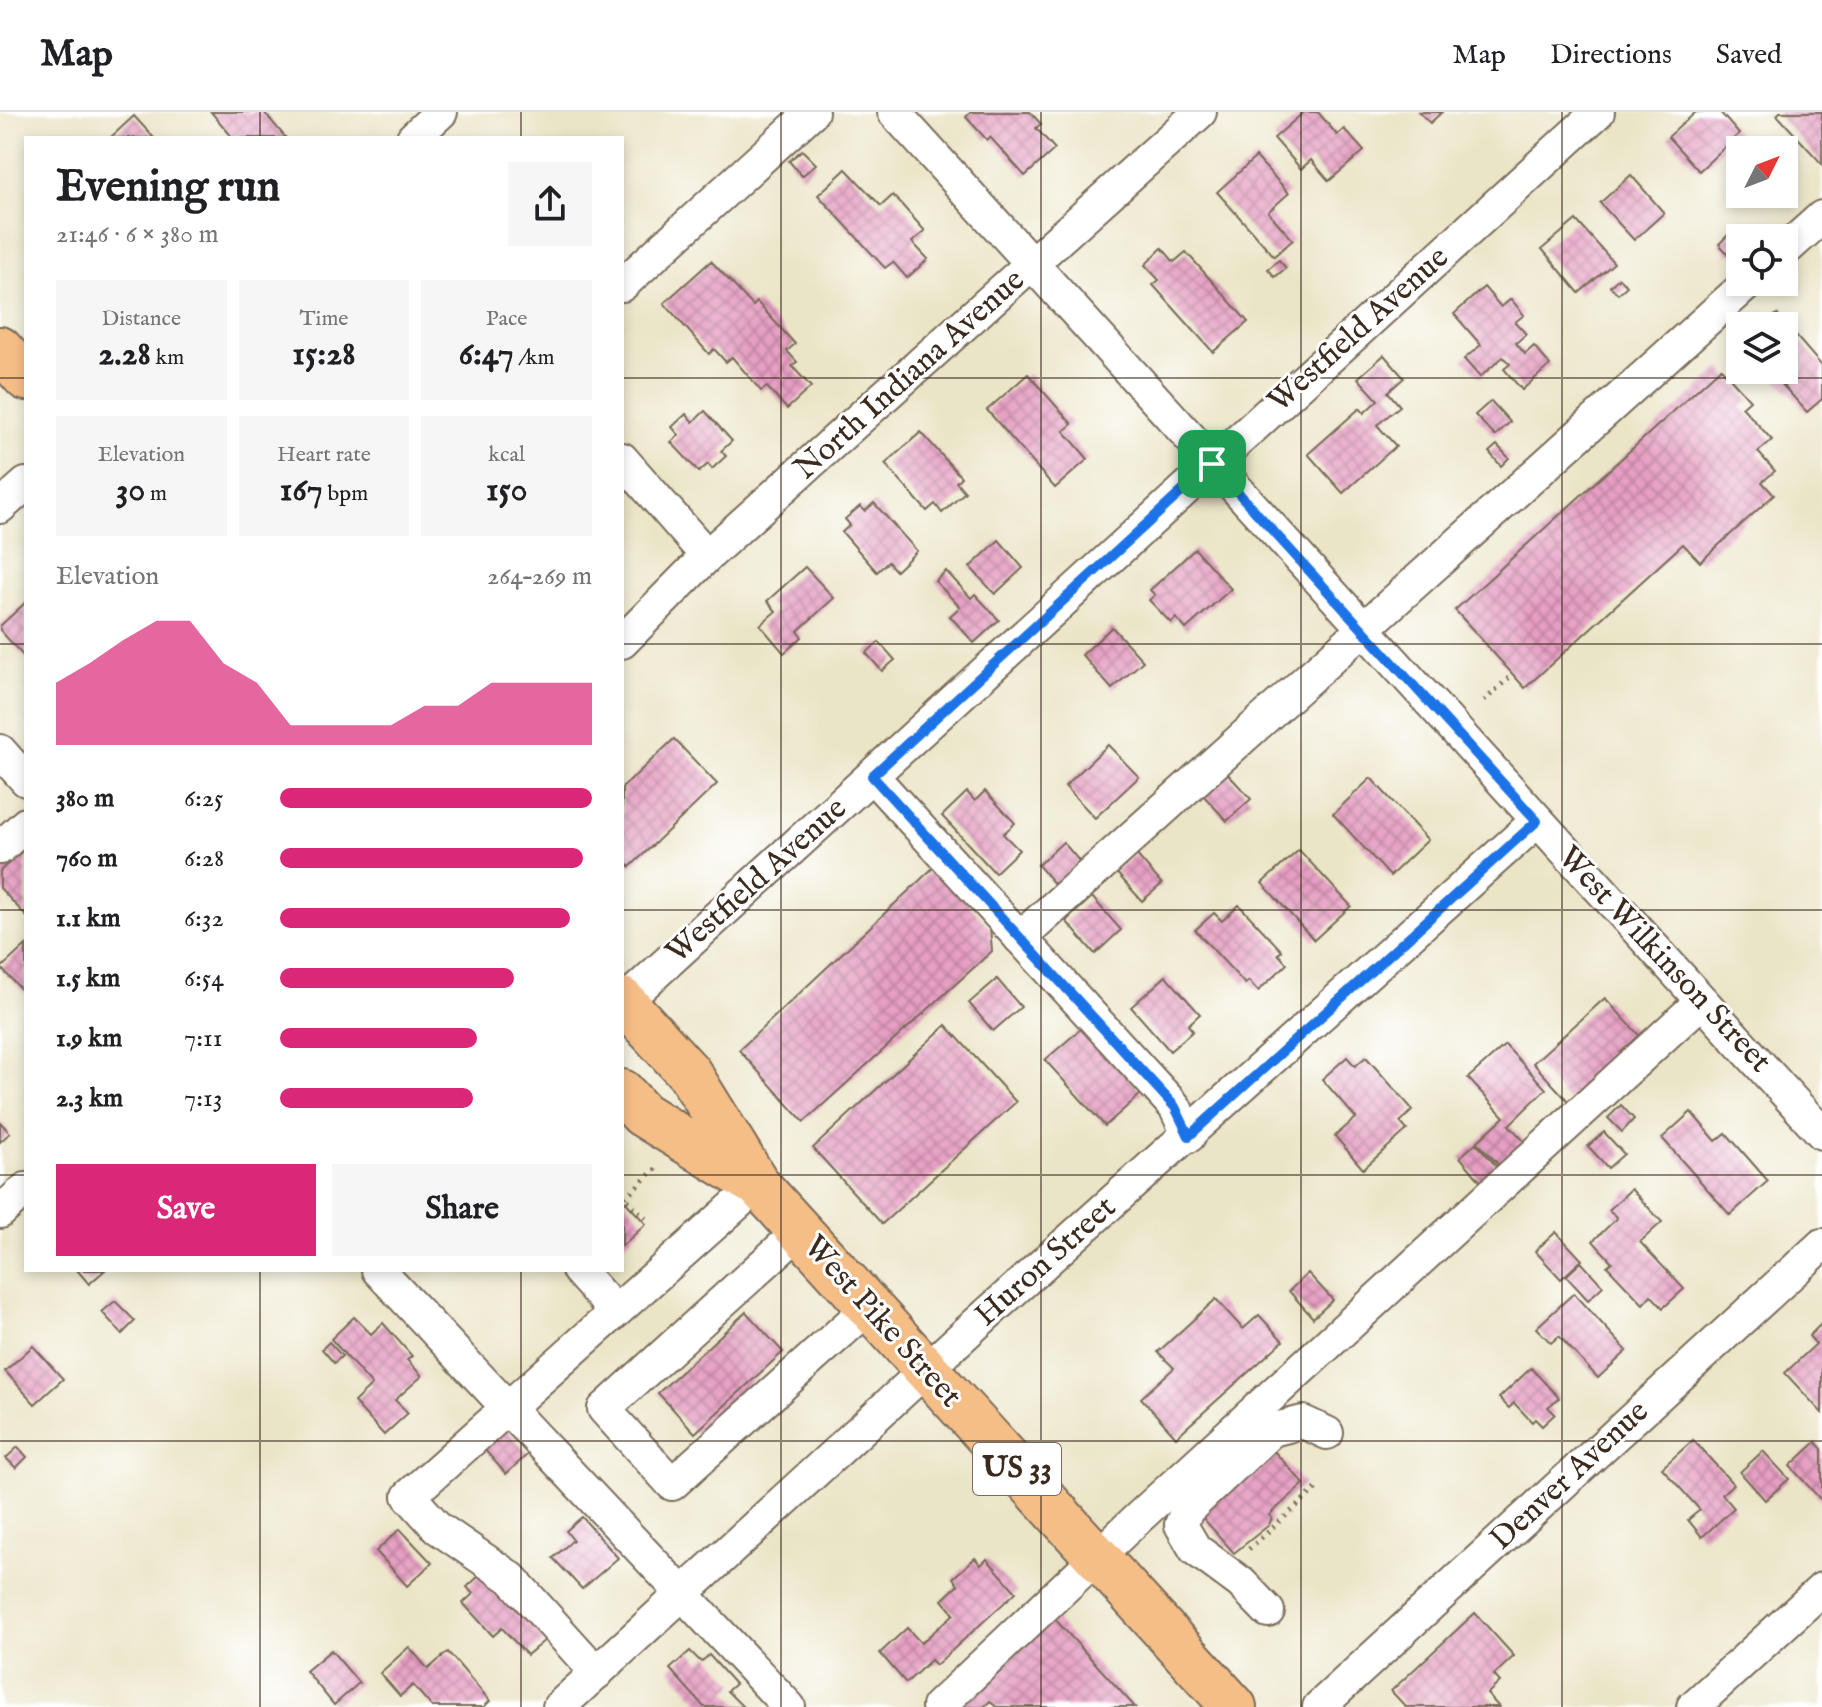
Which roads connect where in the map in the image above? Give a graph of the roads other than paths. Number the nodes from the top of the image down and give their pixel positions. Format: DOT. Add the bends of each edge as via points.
graph roads {
  1 [pos="441,112"];
  2 [pos="812,112"];
  3 [pos="894,112"];
  4 [pos="1200,112"];
  5 [pos="1598,112"];
  6 [pos="415,136"];
  7 [pos="1822,217"];
  8 [pos="1798,238"];
  9 [pos="1034,264"];
  10 [pos="624,283"];
  11 [pos="1733,296"];
  12 [pos="0,349"];
  13 [pos="24,376"];
  14 [pos="1212,464"];
  15 [pos="626,472"];
  16 [pos="24,486"];
  17 [pos="0,507"];
  18 [pos="707,556"];
  19 [pos="1363,630"];
  20 [pos="625,636"];
  21 [pos="0,751"];
  22 [pos="872,776"];
  23 [pos="24,778"];
  24 [pos="1537,821"];
  25 [pos="24,826"];
  26 [pos="0,848"];
  27 [pos="1020,938"];
  28 [pos="624,1000"];
  29 [pos="1702,1001"];
  30 [pos="624,1002"];
  31 [pos="624,1094"];
  32 [pos="1822,1133"];
  33 [pos="1189,1136"];
  34 [pos="758,1185"];
  35 [pos="24,1191"];
  36 [pos="0,1212"];
  37 [pos="800,1231"];
  38 [pos="1822,1245"];
  39 [pos="380,1272"];
  40 [pos="580,1272"];
  41 [pos="869,1307"];
  42 [pos="614,1310"];
  43 [pos="926,1370"];
  44 [pos="508,1406"];
  45 [pos="1327,1433"];
  46 [pos="1096,1557"];
  47 [pos="1822,1589"];
  48 [pos="685,1594"];
  49 [pos="1268,1611"];
  50 [pos="597,1673"];
  51 [pos="559,1707"];
  52 [pos="789,1707"];
  53 [pos="938,1707"];
  54 [pos="1234,1707"];
  55 [pos="1319,1707"];
  56 [pos="1693,1707"];
  1 -- 6 [label="street"];
  2 -- 10 [label="street"];
  3 -- 9 [label="street, West Wilkinson Street"];
  4 -- 9 [label="street, North Indiana Avenue"];
  5 -- 14 [label="street, Westfield Avenue"];
  7 -- 8 [label="street"];
  9 -- 14 [label="street, West Wilkinson Street"];
  9 -- 18 [label="street, North Indiana Avenue"];
  11 -- 19 [label="street"];
  12 -- 13 [label="highway"];
  14 -- 19 [label="street, West Wilkinson Street"];
  14 -- 22 [label="street, Westfield Avenue"];
  15 -- 18 [label="street"];
  16 -- 17 [label="street"];
  18 -- 20 [label="street, North Indiana Avenue"];
  19 -- 24 [label="street, West Wilkinson Street"];
  19 -- 27 [label="street"];
  21 -- 23 [label="street"];
  22 -- 27 [label="street"];
  22 -- 28 [label="street, Westfield Avenue"];
  24 -- 29 [label="street, West Wilkinson Street"];
  24 -- 33 [label="street, Huron Street"];
  25 -- 26 [label="street"];
  27 -- 33 [label="street" via="1175,1107"];
  29 -- 32 [label="street, West Wilkinson Street"];
  29 -- 46 [label="street"];
  30 -- 34 [label="highway, West Pike Street / US 33" via="689,1073"];
  31 -- 34 [label="highway, West Pike Street" via="642,1114"];
  33 -- 43 [label="street, Huron Street"];
  34 -- 37 [label="highway, West Pike Street / US 33"];
  34 -- 42 [label="street"];
  35 -- 36 [label="street"];
  37 -- 41 [label="highway, West Pike Street / US 33"];
  37 -- 41 [label="street" via="604,1409 672,1484"];
  38 -- 55 [label="street, Denver Avenue"];
  39 -- 44 [label="street"];
  40 -- 42 [label="street"];
  41 -- 43 [label="highway, West Pike Street / US 33"];
  42 -- 44 [label="street"];
  43 -- 46 [label="highway, West Pike Street / US 33"];
  43 -- 48 [label="street, Huron Street"];
  44 -- 48 [label="street"];
  44 -- 50 [label="street" via="409,1496 438,1528 511,1578"];
  45 -- 49 [label="street" via="1303,1422 1272,1430 1187,1510 1181,1525 1195,1549"];
  46 -- 53 [label="street"];
  46 -- 54 [label="highway, West Pike Street / US 33"];
  47 -- 56 [label="street"];
  48 -- 50 [label="street, Huron Street"];
  48 -- 52 [label="street"];
  50 -- 51 [label="street, Huron Street"];
}
